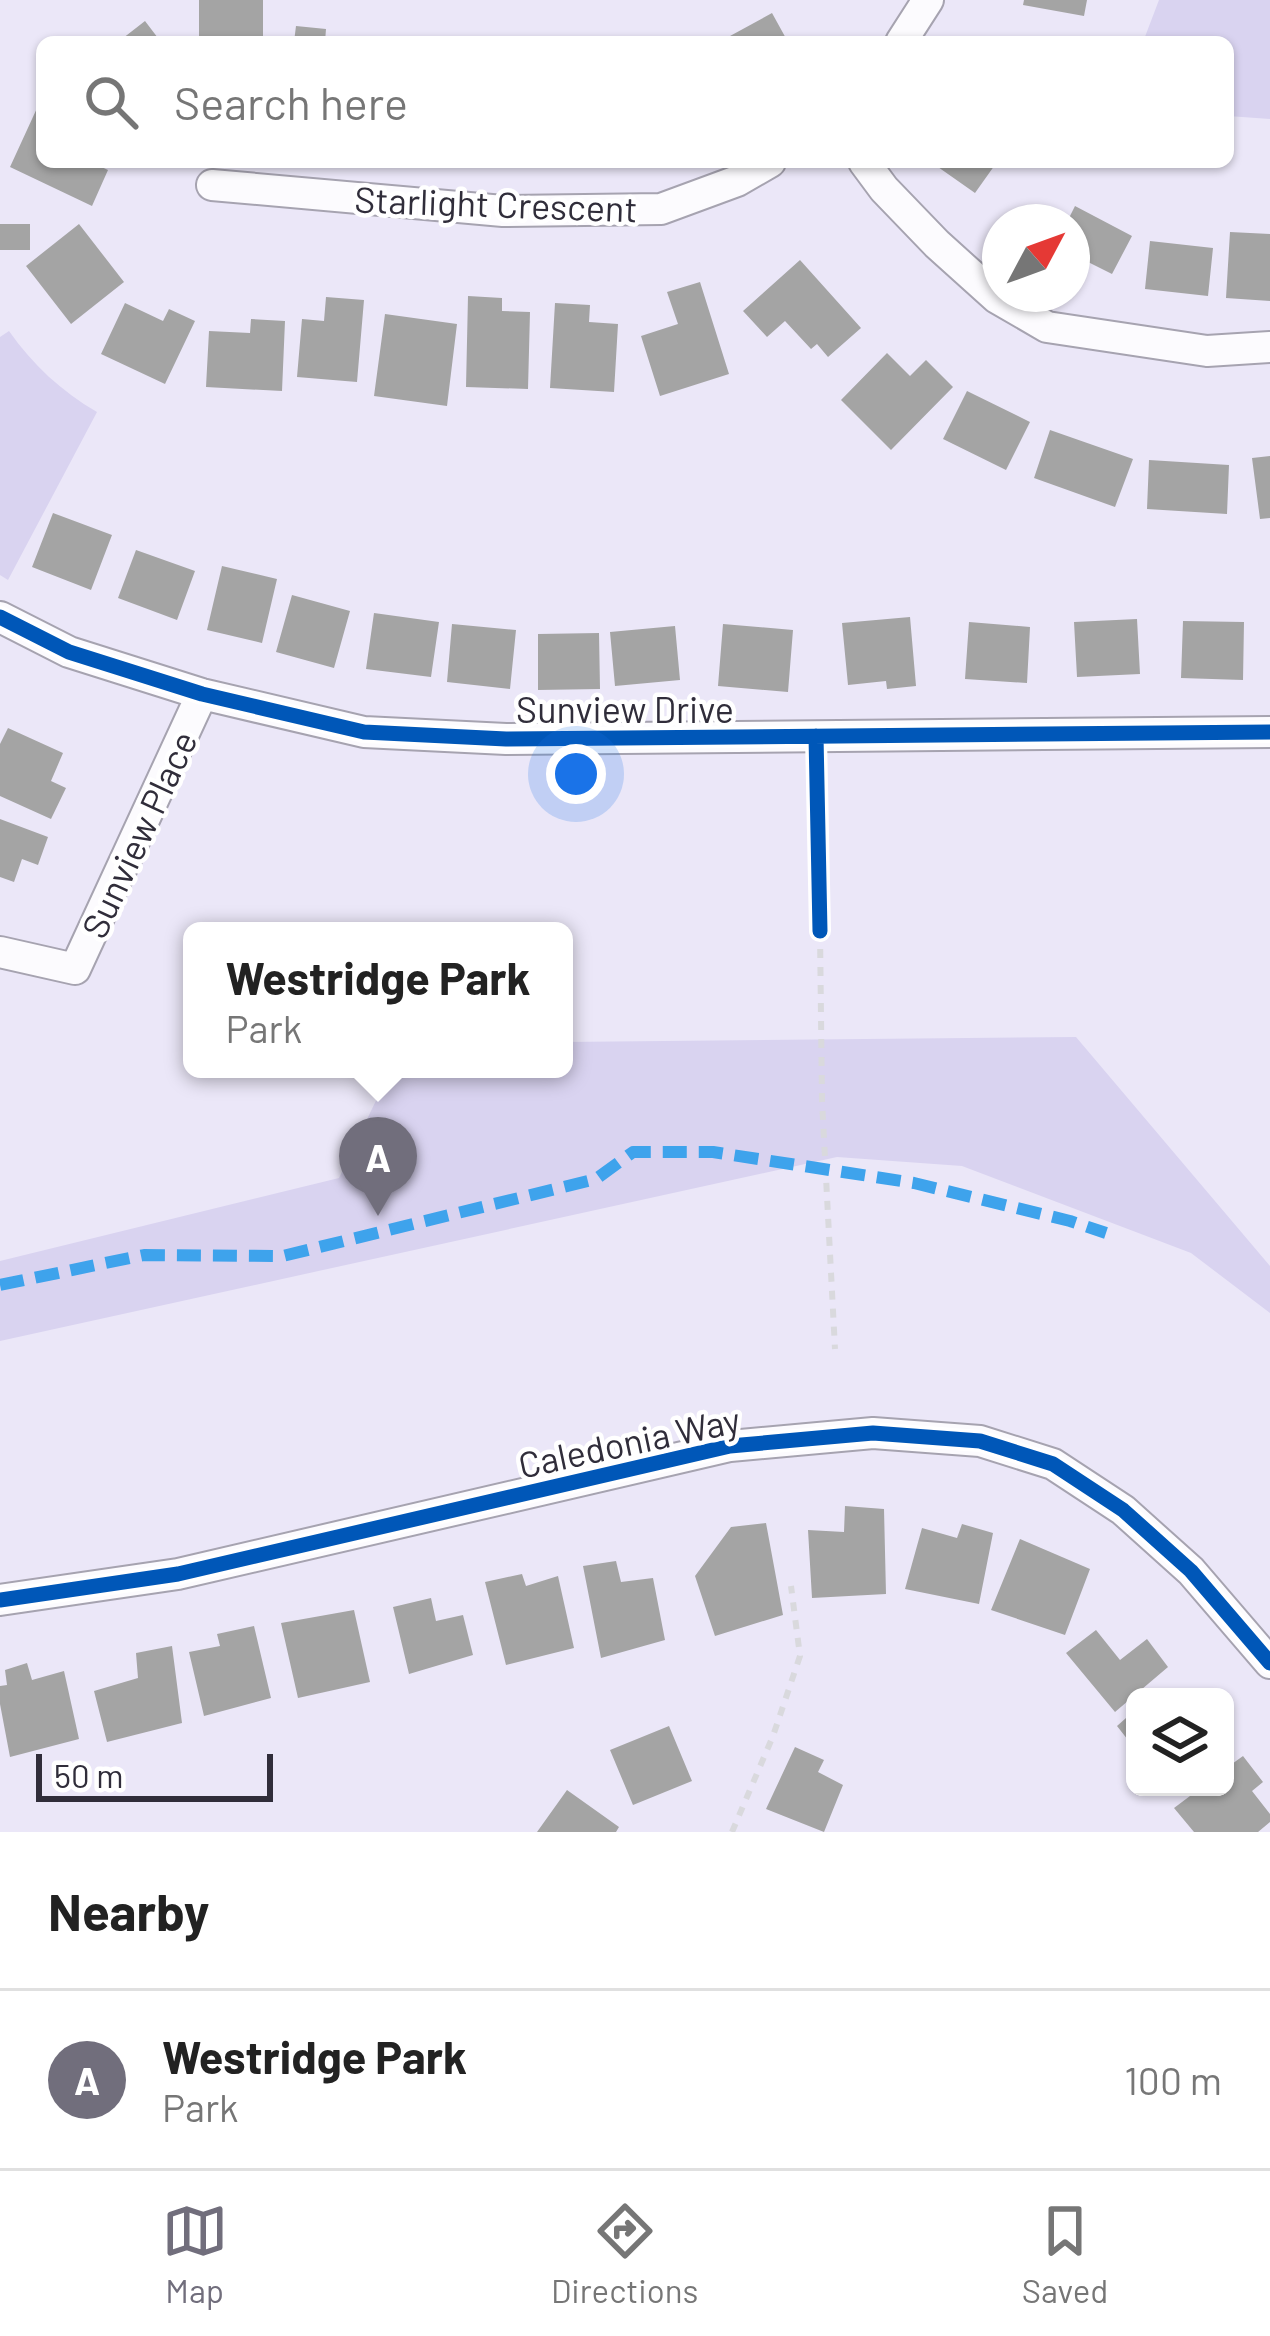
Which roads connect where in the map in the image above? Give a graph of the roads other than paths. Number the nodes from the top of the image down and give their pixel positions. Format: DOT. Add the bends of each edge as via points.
graph roads {
  1 [pos="928,0"];
  2 [pos="905,36"];
  3 [pos="760,168"];
  4 [pos="868,168"];
  5 [pos="212,185"];
  6 [pos="1270,347"];
  7 [pos="0,617"];
  8 [pos="202,694"];
  9 [pos="1270,732"];
  10 [pos="0,952"];
  11 [pos="0,1600"];
  12 [pos="1270,1663"];
  1 -- 2 [label="street"];
  3 -- 5 [label="street, Starlight Crescent" via="661,209 503,211"];
  4 -- 6 [label="street" via="997,298 1047,327 1207,352"];
  7 -- 8 [label="street, Sunview Drive" via="68,652"];
  8 -- 9 [label="street, Sunview Drive" via="364,732 506,740"];
  8 -- 10 [label="street, Sunview Place" via="75,969"];
  11 -- 12 [label="street, Caledonia Way" via="178,1574 730,1446 873,1433 980,1441 1054,1464 1123,1510 1191,1571"];
}
